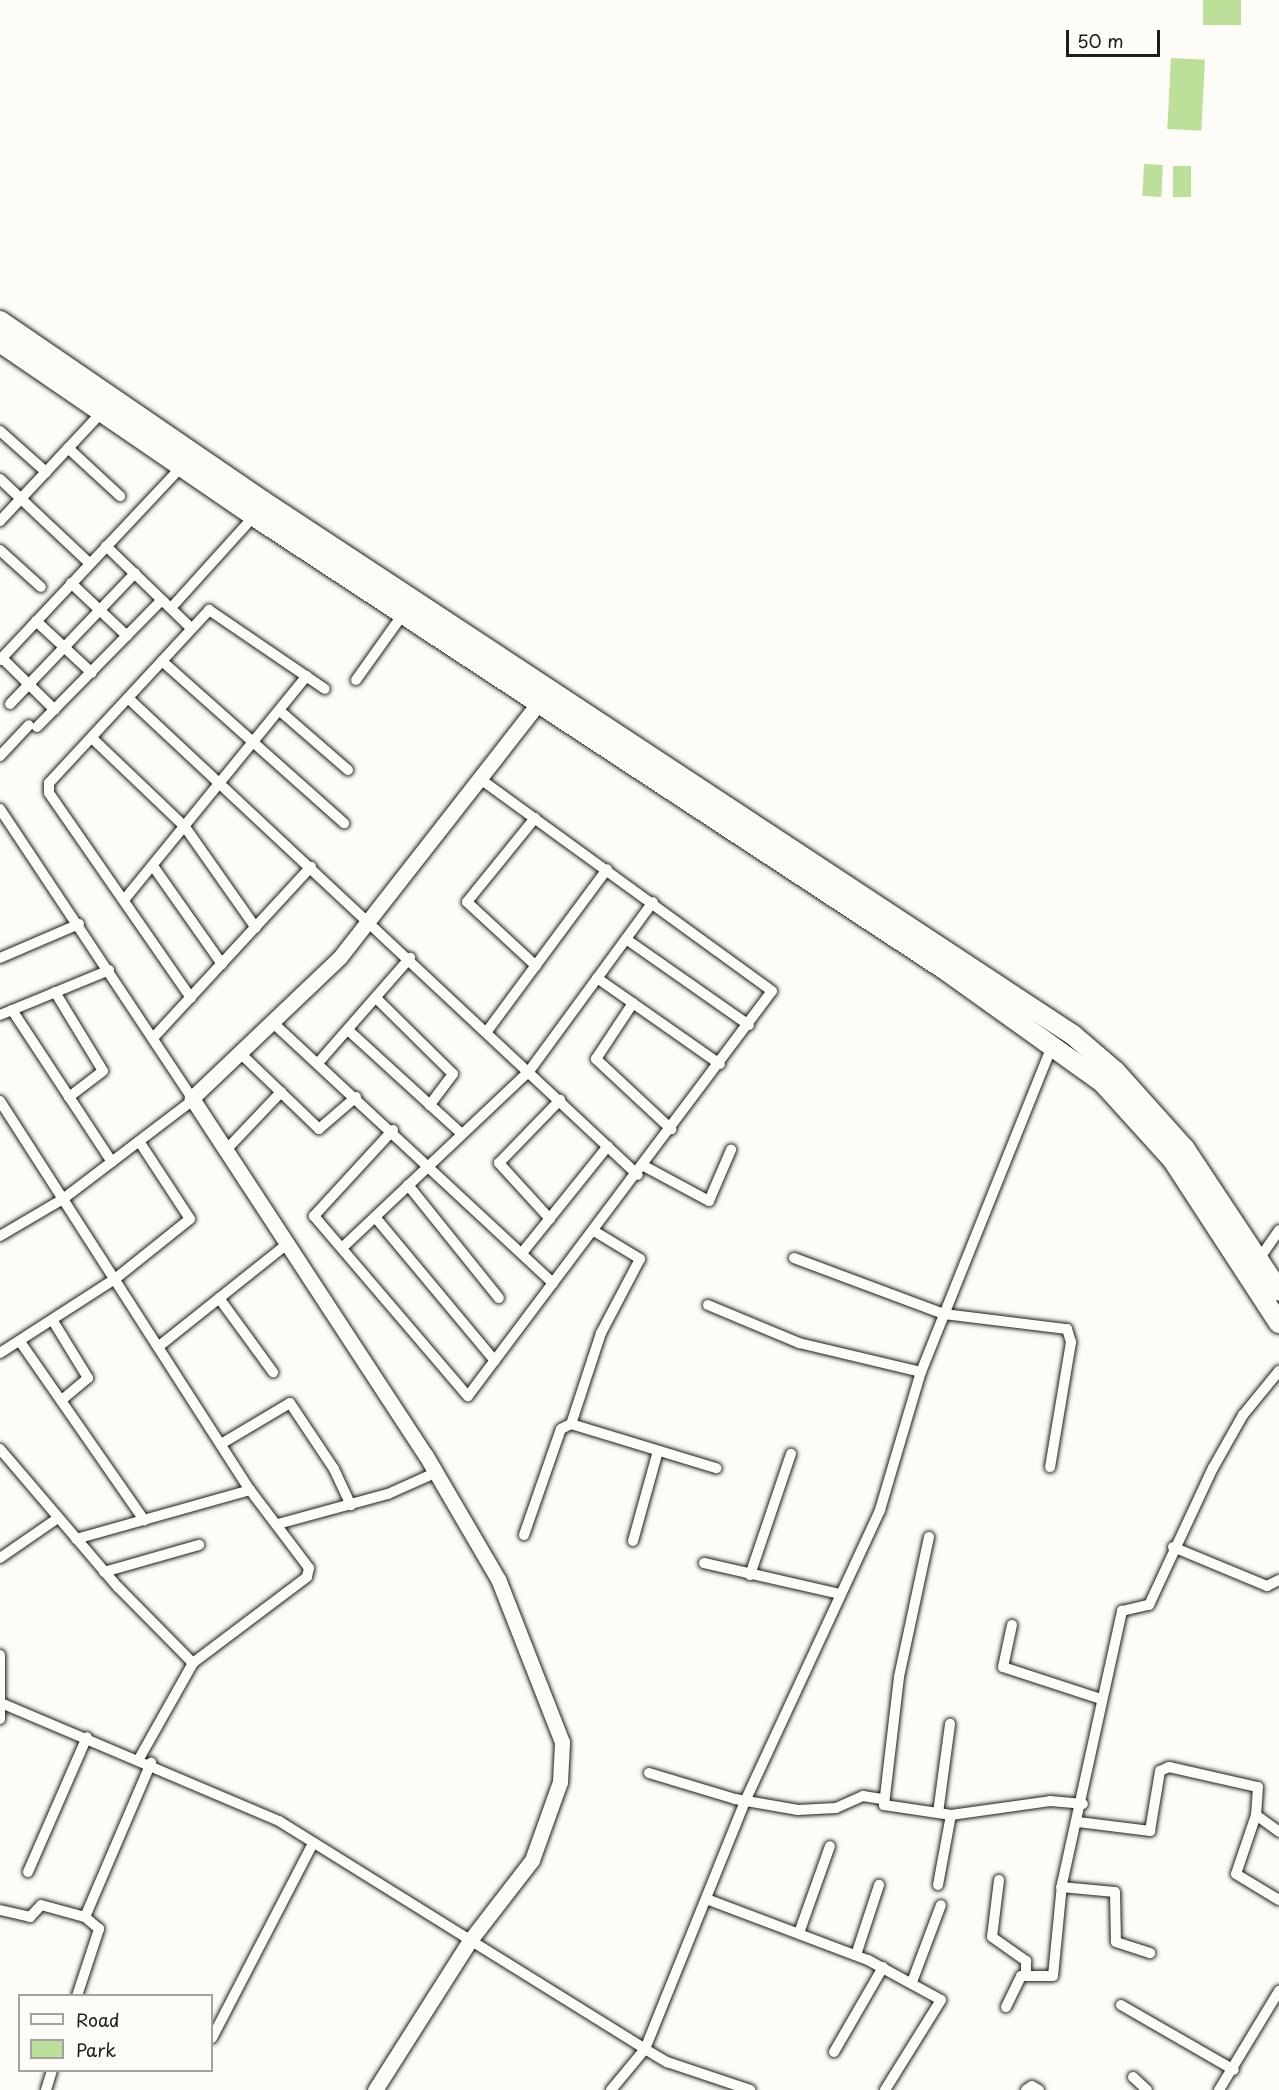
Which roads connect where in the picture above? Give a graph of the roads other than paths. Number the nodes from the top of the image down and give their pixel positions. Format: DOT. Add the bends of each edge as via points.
graph roads {
  1 [pos="0,321"];
  2 [pos="0,342"];
  3 [pos="103,411"];
  4 [pos="1,434"];
  5 [pos="68,448"];
  6 [pos="182,466"];
  7 [pos="45,472"];
  8 [pos="0,479"];
  9 [pos="120,496"];
  10 [pos="22,497"];
  11 [pos="254,516"];
  12 [pos="0,521"];
  13 [pos="106,546"];
  14 [pos="0,550"];
  15 [pos="89,563"];
  16 [pos="135,573"];
  17 [pos="71,583"];
  18 [pos="41,587"];
  19 [pos="162,600"];
  20 [pos="171,608"];
  21 [pos="99,610"];
  22 [pos="403,614"];
  23 [pos="36,621"];
  24 [pos="191,628"];
  25 [pos="127,636"];
  26 [pos="65,646"];
  27 [pos="1,659"];
  28 [pos="162,661"];
  29 [pos="92,673"];
  30 [pos="307,676"];
  31 [pos="356,680"];
  32 [pos="29,684"];
  33 [pos="325,689"];
  34 [pos="128,698"];
  35 [pos="9,704"];
  36 [pos="538,704"];
  37 [pos="55,710"];
  38 [pos="280,711"];
  39 [pos="92,738"];
  40 [pos="251,746"];
  41 [pos="0,756"];
  42 [pos="348,770"];
  43 [pos="480,779"];
  44 [pos="220,785"];
  45 [pos="0,809"];
  46 [pos="535,818"];
  47 [pos="344,824"];
  48 [pos="185,827"];
  49 [pos="153,866"];
  50 [pos="311,867"];
  51 [pos="607,870"];
  52 [pos="124,900"];
  53 [pos="653,902"];
  54 [pos="369,920"];
  55 [pos="80,924"];
  56 [pos="256,928"];
  57 [pos="626,939"];
  58 [pos="0,958"];
  59 [pos="410,958"];
  60 [pos="222,964"];
  61 [pos="536,966"];
  62 [pos="109,969"];
  63 [pos="597,978"];
  64 [pos="55,992"];
  65 [pos="191,998"];
  66 [pos="376,998"];
  67 [pos="633,1003"];
  68 [pos="12,1010"];
  69 [pos="0,1015"];
  70 [pos="271,1021"];
  71 [pos="749,1025"];
  72 [pos="348,1030"];
  73 [pos="489,1030"];
  74 [pos="153,1038"];
  75 [pos="1052,1046"];
  76 [pos="239,1052"];
  77 [pos="318,1063"];
  78 [pos="720,1064"];
  79 [pos="530,1070"];
  80 [pos="281,1092"];
  81 [pos="69,1097"];
  82 [pos="356,1097"];
  83 [pos="193,1099"];
  84 [pos="561,1100"];
  85 [pos="0,1101"];
  86 [pos="430,1105"];
  87 [pos="671,1129"];
  88 [pos="393,1130"];
  89 [pos="462,1134"];
  90 [pos="140,1141"];
  91 [pos="608,1146"];
  92 [pos="225,1150"];
  93 [pos="731,1150"];
  94 [pos="112,1162"];
  95 [pos="429,1164"];
  96 [pos="641,1171"];
  97 [pos="408,1185"];
  98 [pos="63,1199"];
  99 [pos="375,1217"];
  100 [pos="550,1219"];
  101 [pos="1279,1230"];
  102 [pos="594,1231"];
  103 [pos="0,1236"];
  104 [pos="287,1244"];
  105 [pos="342,1248"];
  106 [pos="522,1253"];
  107 [pos="794,1258"];
  108 [pos="1259,1259"];
  109 [pos="115,1279"];
  110 [pos="554,1283"];
  111 [pos="1279,1291"];
  112 [pos="219,1298"];
  113 [pos="499,1298"];
  114 [pos="708,1305"];
  115 [pos="944,1314"];
  116 [pos="53,1321"];
  117 [pos="1279,1323"];
  118 [pos="21,1343"];
  119 [pos="158,1347"];
  120 [pos="0,1353"];
  121 [pos="495,1361"];
  122 [pos="1279,1371"];
  123 [pos="273,1372"];
  124 [pos="921,1372"];
  125 [pos="61,1401"];
  126 [pos="571,1424"];
  127 [pos="221,1444"];
  128 [pos="0,1449"];
  129 [pos="658,1451"];
  130 [pos="790,1454"];
  131 [pos="1050,1467"];
  132 [pos="716,1468"];
  133 [pos="435,1473"];
  134 [pos="250,1490"];
  135 [pos="351,1505"];
  136 [pos="58,1518"];
  137 [pos="144,1520"];
  138 [pos="278,1524"];
  139 [pos="525,1536"];
  140 [pos="929,1537"];
  141 [pos="76,1539"];
  142 [pos="633,1540"];
  143 [pos="199,1545"];
  144 [pos="1173,1547"];
  145 [pos="0,1558"];
  146 [pos="704,1563"];
  147 [pos="104,1572"];
  148 [pos="750,1575"];
  149 [pos="1279,1580"];
  150 [pos="842,1593"];
  151 [pos="1012,1625"];
  152 [pos="0,1655"];
  153 [pos="193,1663"];
  154 [pos="1101,1699"];
  155 [pos="1,1703"];
  156 [pos="0,1719"];
  157 [pos="950,1724"];
  158 [pos="87,1737"];
  159 [pos="140,1758"];
  160 [pos="152,1762"];
  161 [pos="649,1773"];
  162 [pos="882,1799"];
  163 [pos="746,1800"];
  164 [pos="1083,1804"];
  165 [pos="938,1813"];
  166 [pos="951,1815"];
  167 [pos="1256,1815"];
  168 [pos="1078,1822"];
  169 [pos="1279,1832"];
  170 [pos="313,1843"];
  171 [pos="830,1846"];
  172 [pos="28,1872"];
  173 [pos="999,1880"];
  174 [pos="879,1885"];
  175 [pos="938,1885"];
  176 [pos="1061,1887"];
  177 [pos="709,1900"];
  178 [pos="1279,1900"];
  179 [pos="941,1905"];
  180 [pos="0,1911"];
  181 [pos="86,1917"];
  182 [pos="799,1933"];
  183 [pos="471,1939"];
  184 [pos="1150,1953"];
  185 [pos="856,1955"];
  186 [pos="883,1967"];
  187 [pos="1026,1975"];
  188 [pos="912,1982"];
  189 [pos="1279,1991"];
  190 [pos="77,1994"];
  191 [pos="1121,2005"];
  192 [pos="1006,2007"];
  193 [pos="213,2036"];
  194 [pos="645,2049"];
  195 [pos="834,2052"];
  196 [pos="1234,2070"];
  197 [pos="51,2072"];
  198 [pos="1133,2077"];
  199 [pos="46,2090"];
  200 [pos="375,2090"];
  201 [pos="611,2090"];
  202 [pos="750,2090"];
  203 [pos="885,2090"];
  204 [pos="1026,2090"];
  205 [pos="1039,2090"];
  206 [pos="1147,2090"];
  207 [pos="1219,2090"];
  1 -- 108 [label="highway" via="263,501 1073,1035 1159,1116"];
  2 -- 3 [label="highway"];
  3 -- 5 [label="street"];
  3 -- 6 [label="highway"];
  4 -- 7 [label="street"];
  5 -- 7 [label="street"];
  5 -- 9 [label="street"];
  6 -- 11 [label="highway"];
  6 -- 13 [label="street"];
  7 -- 10 [label="street"];
  8 -- 10 [label="street"];
  10 -- 12 [label="street"];
  10 -- 15 [label="street"];
  11 -- 20 [label="street"];
  11 -- 22 [label="highway"];
  13 -- 15 [label="street"];
  13 -- 16 [label="street"];
  14 -- 18 [label="street"];
  15 -- 17 [label="street"];
  16 -- 19 [label="street"];
  16 -- 21 [label="street"];
  17 -- 21 [label="street"];
  17 -- 23 [label="street"];
  19 -- 20 [label="street"];
  19 -- 25 [label="street"];
  20 -- 24 [label="street"];
  21 -- 25 [label="street"];
  21 -- 26 [label="street"];
  22 -- 31 [label="street"];
  22 -- 36 [label="highway"];
  23 -- 26 [label="street"];
  23 -- 27 [label="street"];
  24 -- 28 [label="street"];
  24 -- 30 [label="street" via="212,610"];
  25 -- 29 [label="street"];
  26 -- 29 [label="street"];
  26 -- 32 [label="street"];
  27 -- 32 [label="street"];
  28 -- 34 [label="street"];
  28 -- 40 [label="street"];
  29 -- 37 [label="street"];
  30 -- 33 [label="street"];
  30 -- 38 [label="street"];
  32 -- 35 [label="street"];
  32 -- 37 [label="street"];
  34 -- 39 [label="street"];
  34 -- 44 [label="street"];
  36 -- 43 [label="street"];
  36 -- 75 [label="highway" via="944,969"];
  37 -- 41 [label="street"];
  38 -- 40 [label="street"];
  38 -- 42 [label="street"];
  39 -- 48 [label="street"];
  39 -- 52 [label="street" via="48,790"];
  40 -- 44 [label="street"];
  40 -- 47 [label="street"];
  43 -- 46 [label="street"];
  43 -- 54 [label="street"];
  44 -- 48 [label="street"];
  44 -- 50 [label="street"];
  45 -- 55 [label="street"];
  46 -- 51 [label="street"];
  46 -- 61 [label="street" via="467,902"];
  48 -- 49 [label="street"];
  48 -- 56 [label="street"];
  49 -- 52 [label="street"];
  49 -- 60 [label="street"];
  50 -- 54 [label="street"];
  50 -- 56 [label="street"];
  51 -- 53 [label="street"];
  51 -- 61 [label="street"];
  52 -- 65 [label="street"];
  53 -- 57 [label="street"];
  53 -- 71 [label="street" via="771,987"];
  54 -- 59 [label="street"];
  54 -- 70 [label="street" via="340,957"];
  55 -- 58 [label="street"];
  55 -- 62 [label="street"];
  56 -- 60 [label="street"];
  57 -- 63 [label="street"];
  57 -- 71 [label="street"];
  59 -- 66 [label="street"];
  59 -- 73 [label="street"];
  60 -- 65 [label="street"];
  61 -- 73 [label="street"];
  62 -- 64 [label="street"];
  62 -- 74 [label="street"];
  63 -- 67 [label="street"];
  63 -- 79 [label="street"];
  64 -- 68 [label="street"];
  64 -- 81 [label="street" via="103,1071"];
  65 -- 74 [label="street"];
  66 -- 72 [label="street"];
  66 -- 86 [label="street" via="453,1074"];
  67 -- 78 [label="street"];
  67 -- 87 [label="street" via="596,1059"];
  68 -- 69 [label="street"];
  68 -- 81 [label="street"];
  70 -- 76 [label="street"];
  70 -- 77 [label="street"];
  71 -- 78 [label="street"];
  72 -- 77 [label="street"];
  72 -- 86 [label="street"];
  73 -- 79 [label="street"];
  74 -- 83 [label="street"];
  75 -- 115 [label="street"];
  75 -- 117 [label="highway" via="1103,1083 1146,1127 1228,1241"];
  76 -- 80 [label="street"];
  76 -- 83 [label="street"];
  77 -- 82 [label="street"];
  78 -- 87 [label="street"];
  79 -- 84 [label="street"];
  79 -- 89 [label="street"];
  80 -- 82 [label="street" via="322,1129"];
  80 -- 92 [label="street"];
  81 -- 94 [label="street"];
  82 -- 88 [label="street"];
  83 -- 90 [label="street"];
  83 -- 92 [label="street"];
  84 -- 91 [label="street"];
  84 -- 100 [label="street" via="499,1163"];
  85 -- 98 [label="street"];
  86 -- 89 [label="street"];
  87 -- 96 [label="street"];
  88 -- 95 [label="street"];
  88 -- 105 [label="street" via="314,1212"];
  89 -- 95 [label="street"];
  90 -- 94 [label="street"];
  90 -- 109 [label="street" via="191,1217"];
  91 -- 96 [label="street"];
  91 -- 100 [label="street"];
  92 -- 104 [label="street"];
  93 -- 96 [label="street" via="709,1201"];
  94 -- 98 [label="street"];
  95 -- 97 [label="street"];
  95 -- 106 [label="street"];
  96 -- 102 [label="street"];
  97 -- 99 [label="street"];
  97 -- 113 [label="street"];
  98 -- 103 [label="street"];
  98 -- 109 [label="street"];
  99 -- 105 [label="street"];
  99 -- 121 [label="street"];
  100 -- 106 [label="street"];
  101 -- 108 [label="street"];
  102 -- 110 [label="street"];
  102 -- 126 [label="street" via="640,1259 601,1333"];
  104 -- 112 [label="street"];
  104 -- 133 [label="street"];
  105 -- 121 [label="street" via="464,1396"];
  106 -- 110 [label="street"];
  107 -- 115 [label="street"];
  108 -- 111 [label="highway"];
  109 -- 116 [label="street"];
  109 -- 119 [label="street"];
  110 -- 121 [label="street"];
  112 -- 119 [label="street"];
  112 -- 123 [label="street"];
  114 -- 124 [label="street" via="799,1343"];
  115 -- 124 [label="street"];
  115 -- 131 [label="street" via="1071,1334"];
  116 -- 118 [label="street"];
  116 -- 125 [label="street" via="88,1378"];
  118 -- 120 [label="street"];
  118 -- 125 [label="street"];
  119 -- 127 [label="street"];
  122 -- 144 [label="street" via="1243,1415"];
  124 -- 150 [label="street" via="880,1510"];
  125 -- 137 [label="street"];
  126 -- 129 [label="street"];
  126 -- 139 [label="street" via="561,1429"];
  127 -- 134 [label="street"];
  127 -- 135 [label="street" via="291,1402 334,1469"];
  128 -- 136 [label="street"];
  129 -- 132 [label="street"];
  129 -- 142 [label="street"];
  130 -- 148 [label="street"];
  133 -- 135 [label="street"];
  133 -- 183 [label="street" via="515,1614 562,1742 560,1782 532,1860"];
  134 -- 137 [label="street"];
  134 -- 138 [label="street"];
  135 -- 138 [label="street"];
  136 -- 141 [label="street"];
  136 -- 145 [label="street"];
  137 -- 141 [label="street"];
  138 -- 153 [label="street" via="309,1574"];
  140 -- 162 [label="street" via="899,1677"];
  141 -- 147 [label="street"];
  143 -- 147 [label="street"];
  144 -- 149 [label="street" via="1267,1586"];
  144 -- 154 [label="street" via="1149,1605 1122,1611"];
  146 -- 148 [label="street"];
  147 -- 153 [label="street"];
  148 -- 150 [label="street"];
  150 -- 163 [label="street"];
  151 -- 154 [label="street" via="1003,1667"];
  152 -- 155 [label="street"];
  153 -- 159 [label="street"];
  154 -- 164 [label="street"];
  155 -- 156 [label="street"];
  155 -- 158 [label="street"];
  157 -- 165 [label="street"];
  158 -- 159 [label="street"];
  158 -- 172 [label="street"];
  159 -- 160 [label="street"];
  160 -- 170 [label="street" via="279,1821"];
  160 -- 181 [label="street"];
  161 -- 163 [label="street"];
  162 -- 163 [label="street" via="852,1798 822,1810"];
  162 -- 165 [label="street" via="887,1806"];
  163 -- 177 [label="street"];
  164 -- 166 [label="street" via="1050,1801"];
  164 -- 168 [label="street"];
  165 -- 166 [label="street"];
  166 -- 175 [label="street"];
  167 -- 168 [label="street" via="1258,1787 1164,1767 1150,1831"];
  167 -- 169 [label="street"];
  167 -- 178 [label="street" via="1236,1874"];
  168 -- 176 [label="street"];
  170 -- 183 [label="street"];
  170 -- 193 [label="street"];
  171 -- 182 [label="street"];
  173 -- 187 [label="street" via="992,1937 1026,1961"];
  174 -- 185 [label="street"];
  176 -- 184 [label="street" via="1115,1892 1116,1942"];
  176 -- 187 [label="street" via="1053,1976 1044,1980"];
  177 -- 182 [label="street"];
  177 -- 194 [label="street"];
  179 -- 188 [label="street"];
  180 -- 181 [label="street" via="30,1917 41,1905"];
  181 -- 190 [label="street" via="99,1929"];
  182 -- 185 [label="street"];
  183 -- 194 [label="street"];
  183 -- 200 [label="street"];
  185 -- 186 [label="street"];
  186 -- 188 [label="street"];
  186 -- 195 [label="street"];
  187 -- 192 [label="street"];
  188 -- 203 [label="street" via="943,2003"];
  189 -- 196 [label="street"];
  191 -- 196 [label="street"];
  194 -- 201 [label="street"];
  194 -- 202 [label="street" via="667,2062"];
  196 -- 207 [label="street"];
  197 -- 199 [label="street"];
  198 -- 206 [label="street"];
  204 -- 205 [label="street" via="1032,2086"];
}
